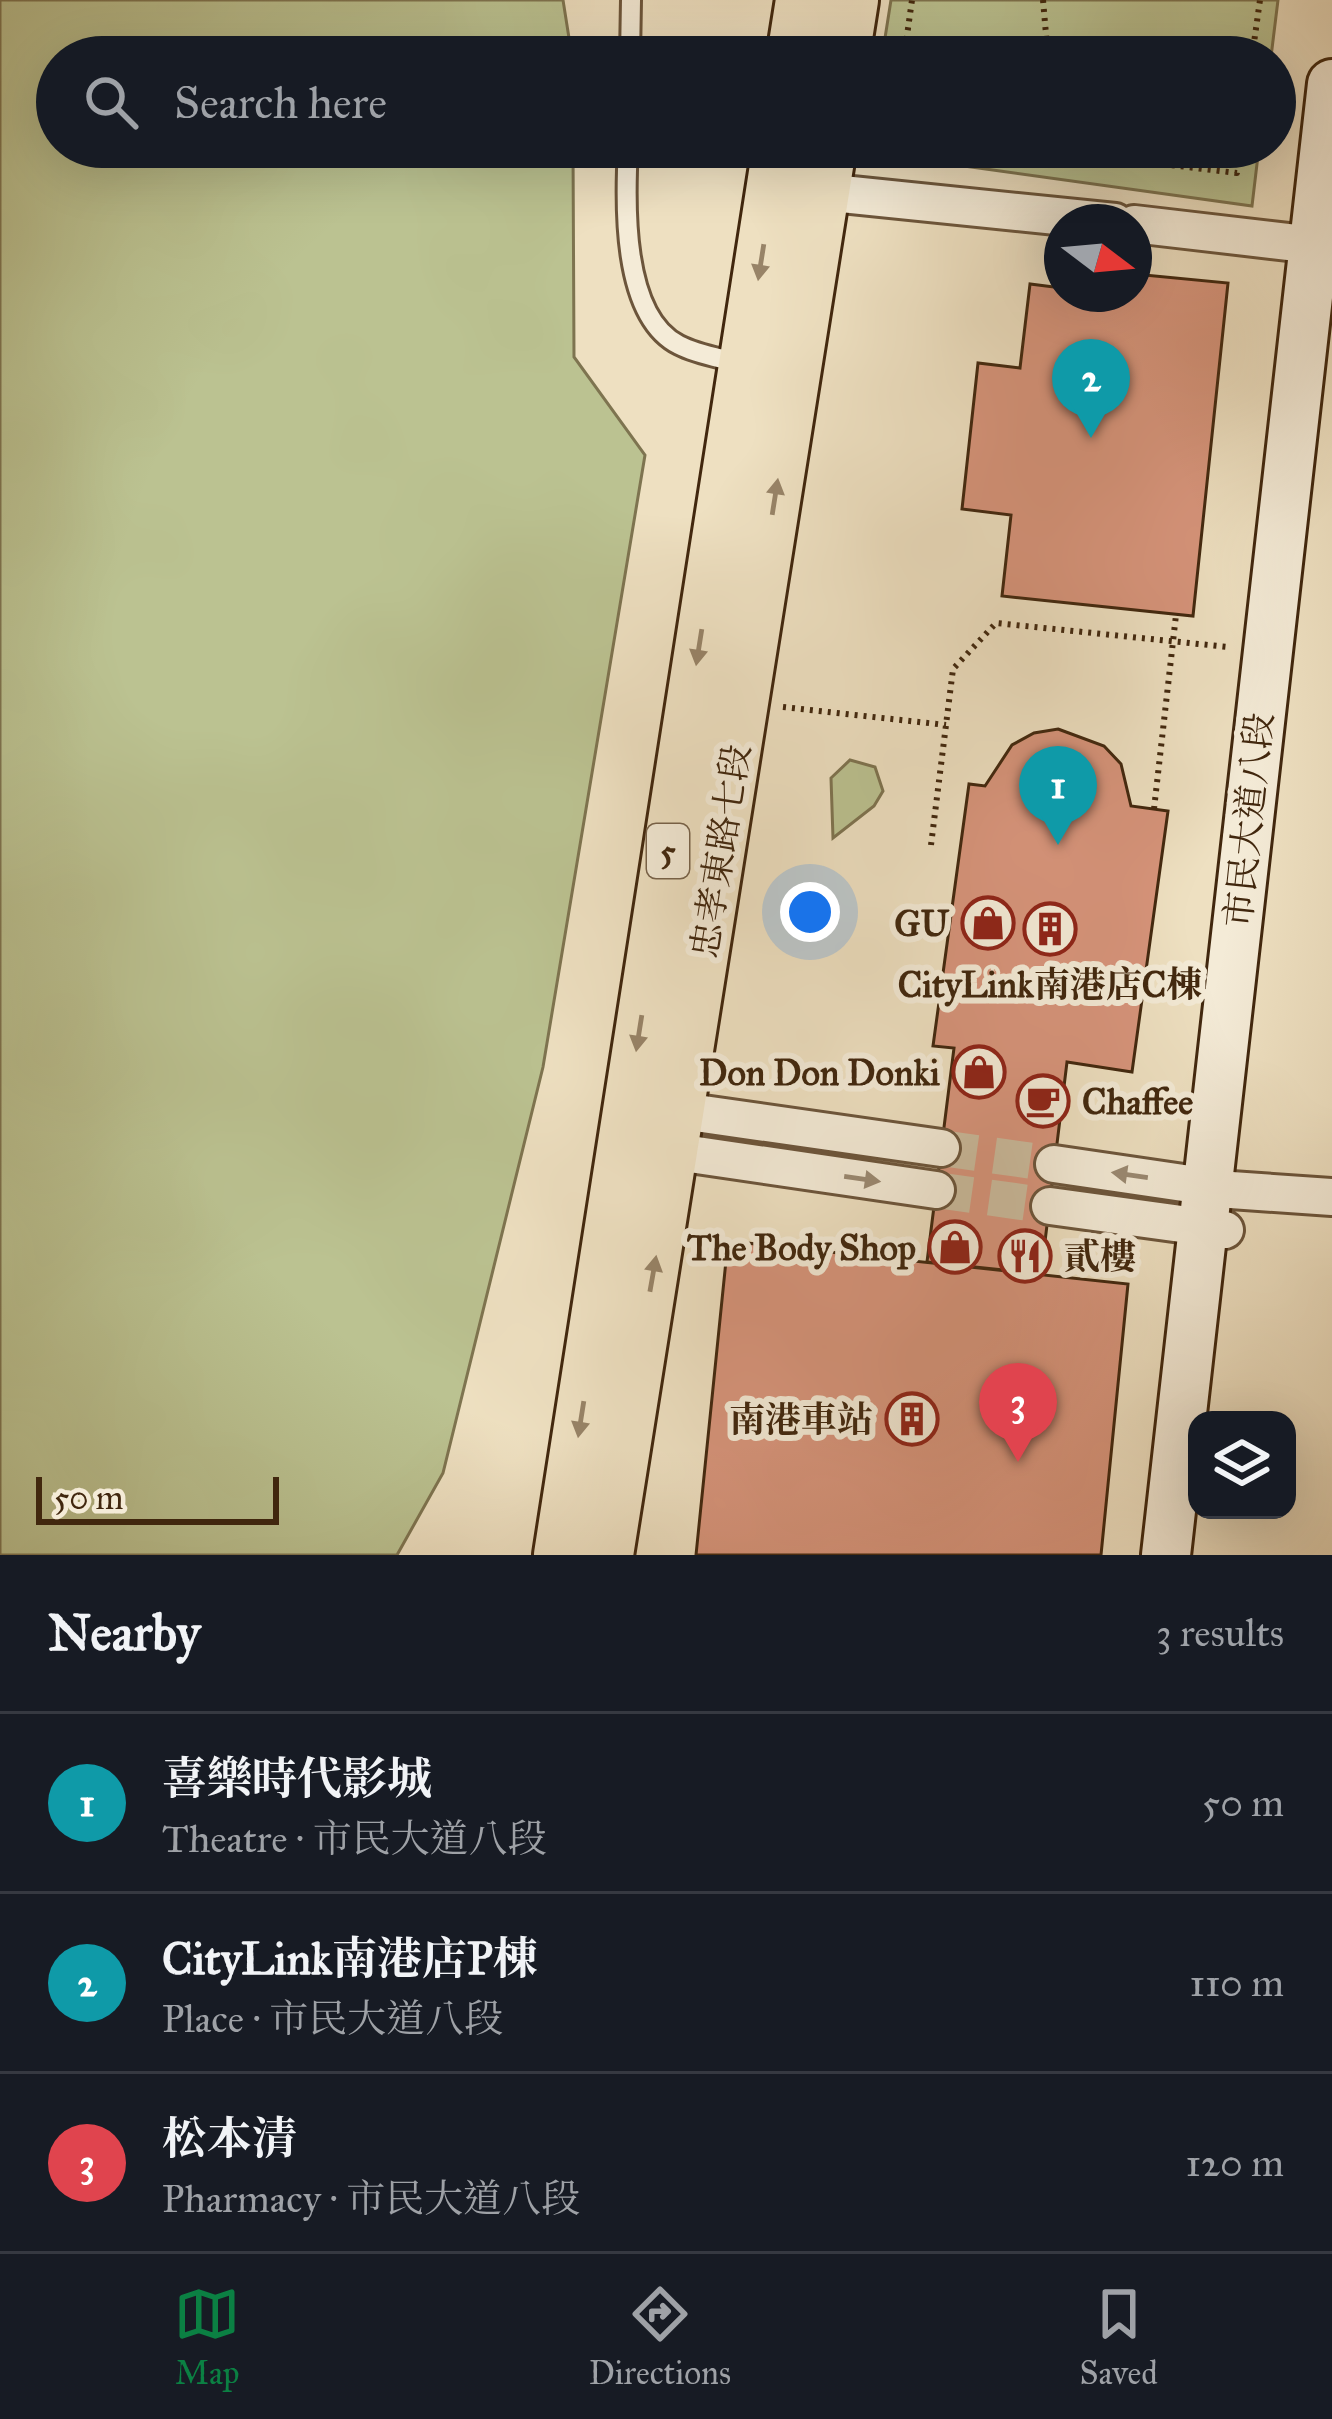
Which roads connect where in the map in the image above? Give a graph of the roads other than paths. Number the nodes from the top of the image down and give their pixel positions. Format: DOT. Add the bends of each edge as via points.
graph roads {
  1 [pos="631,0"];
  2 [pos="803,0"];
  3 [pos="851,0"];
  4 [pos="630,36"];
  5 [pos="797,36"];
  6 [pos="845,36"];
  7 [pos="1332,84"];
  8 [pos="628,168"];
  9 [pos="801,169"];
  10 [pos="1044,210"];
  11 [pos="1152,226"];
  12 [pos="1323,246"];
  13 [pos="1332,314"];
  14 [pos="769,369"];
  15 [pos="650,1127"];
  16 [pos="941,1148"];
  17 [pos="1054,1164"];
  18 [pos="936,1190"];
  19 [pos="1332,1197"];
  20 [pos="1050,1206"];
  21 [pos="1216,1208"];
  22 [pos="1207,1411"];
  23 [pos="1197,1519"];
  24 [pos="561,1555"];
  25 [pos="606,1555"];
  26 [pos="1166,1555"];
  27 [pos="1194,1555"];
  1 -- 4 [label="lane"];
  2 -- 5 [label="main road"];
  3 -- 6 [label="main road"];
  7 -- 12 [label="street, 市民大道八段"];
  8 -- 14 [label="lane" via="627,241 640,299 675,344"];
  9 -- 10 [label="street"];
  9 -- 14 [label="main road, 忠孝東路七段 / 5"];
  11 -- 12 [label="street"];
  12 -- 21 [label="street, 市民大道八段"];
  13 -- 21 [label="street, 市民大道八段"];
  14 -- 15 [label="main road, 忠孝東路七段 / 5"];
  15 -- 16 [label="street"];
  15 -- 18 [label="street, one-way"];
  15 -- 24 [label="main road, 忠孝東路七段 / 5, one-way"];
  25 -- 15 [label="main road, 忠孝東路七段 / 5, one-way"];
  21 -- 17 [label="street, one-way"];
  19 -- 21 [label="street"];
  20 -- 21 [label="street"];
  21 -- 22 [label="street, 市民大道八段"];
  21 -- 26 [label="street, 市民大道八段"];
  23 -- 27 [label="street"];
}
